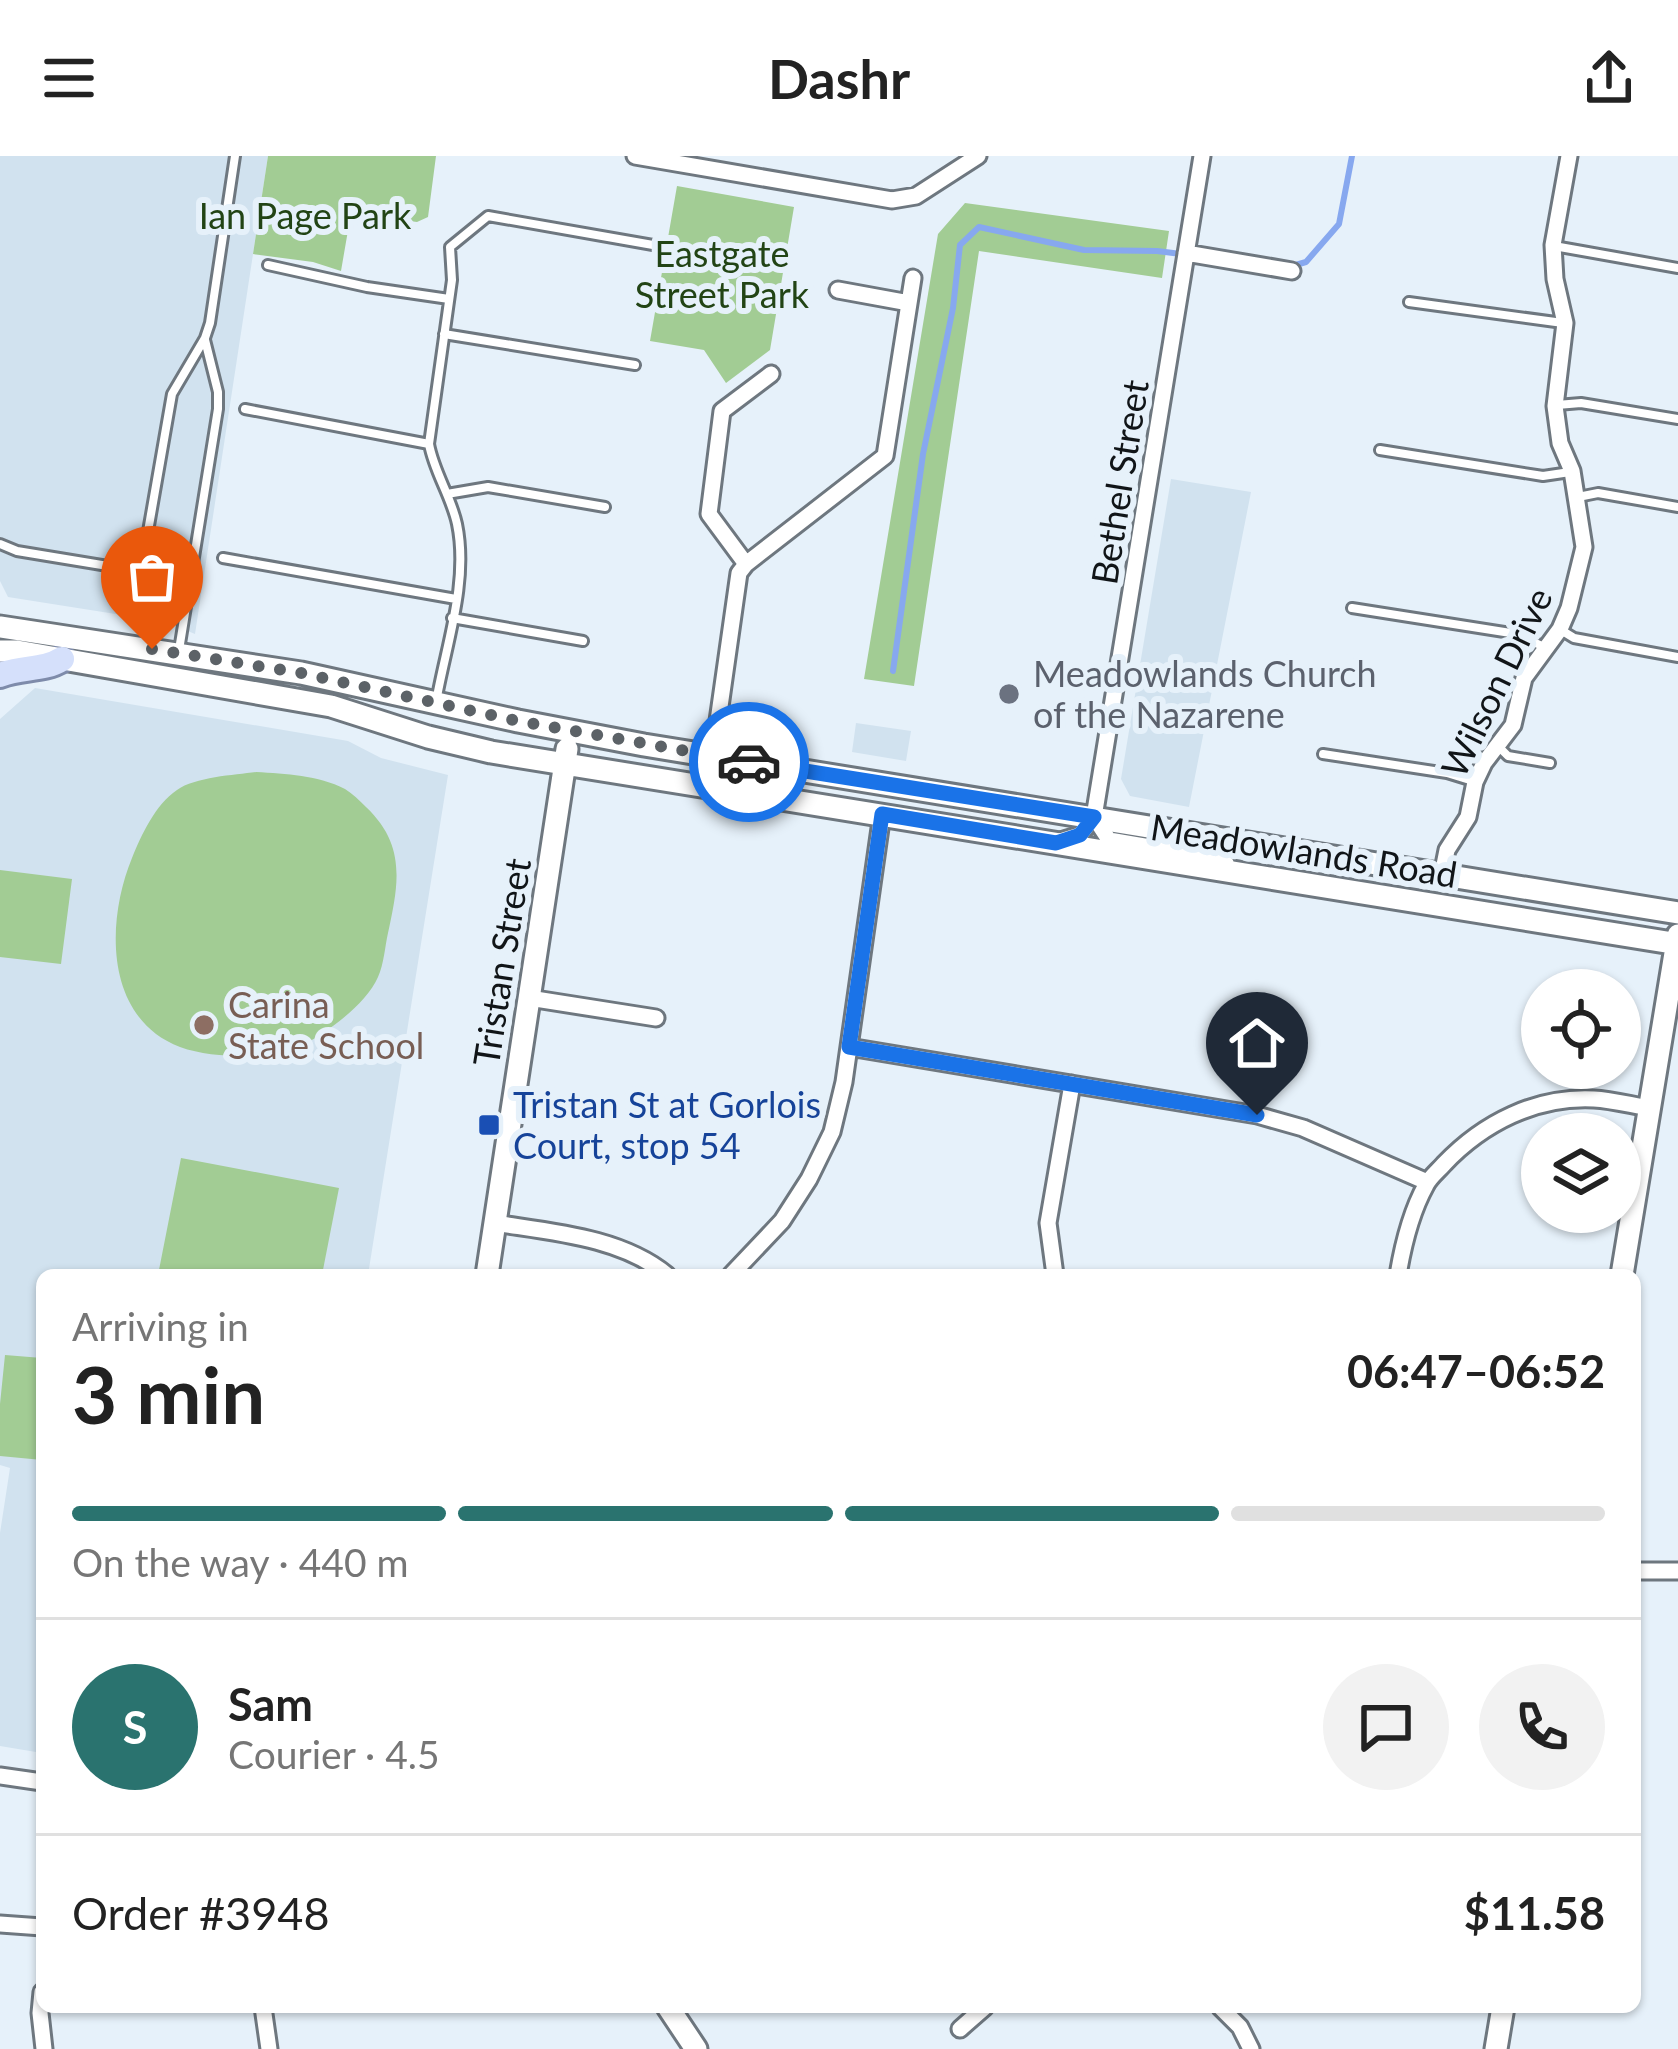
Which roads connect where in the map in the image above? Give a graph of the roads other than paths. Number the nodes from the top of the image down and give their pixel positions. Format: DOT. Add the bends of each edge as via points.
graph roads {
  1 [pos="235,156"];
  2 [pos="635,156"];
  3 [pos="978,156"];
  4 [pos="1202,156"];
  5 [pos="1569,156"];
  6 [pos="653,245"];
  7 [pos="1187,245"];
  8 [pos="1553,245"];
  9 [pos="268,265"];
  10 [pos="1678,268"];
  11 [pos="1292,272"];
  12 [pos="913,278"];
  13 [pos="838,290"];
  14 [pos="449,299"];
  15 [pos="1409,302"];
  16 [pos="910,303"];
  17 [pos="1565,323"];
  18 [pos="444,334"];
  19 [pos="205,338"];
  20 [pos="635,365"];
  21 [pos="771,374"];
  22 [pos="1555,406"];
  23 [pos="244,409"];
  24 [pos="1678,419"];
  25 [pos="429,443"];
  26 [pos="1380,450"];
  27 [pos="1572,471"];
  28 [pos="447,494"];
  29 [pos="1576,497"];
  30 [pos="605,507"];
  31 [pos="1678,507"];
  32 [pos="0,544"];
  33 [pos="224,559"];
  34 [pos="746,564"];
  35 [pos="456,599"];
  36 [pos="1352,608"];
  37 [pos="452,618"];
  38 [pos="0,627"];
  39 [pos="1560,629"];
  40 [pos="584,640"];
  41 [pos="1546,648"];
  42 [pos="0,651"];
  43 [pos="178,653"];
  44 [pos="1678,657"];
  45 [pos="62,659"];
  46 [pos="0,675"];
  47 [pos="175,679"];
  48 [pos="436,704"];
  49 [pos="571,731"];
  50 [pos="1498,747"];
  51 [pos="1323,754"];
  52 [pos="713,756"];
  53 [pos="565,762"];
  54 [pos="1550,763"];
  55 [pos="1475,782"];
  56 [pos="882,814"];
  57 [pos="1094,817"];
  58 [pos="1056,843"];
  59 [pos="1442,875"];
  60 [pos="1267,877"];
  61 [pos="1678,913"];
  62 [pos="1677,941"];
  63 [pos="529,998"];
  64 [pos="656,1018"];
  65 [pos="849,1047"];
  66 [pos="1072,1084"];
  67 [pos="1650,1108"];
  68 [pos="1427,1182"];
  69 [pos="494,1223"];
  70 [pos="488,1269"];
  71 [pos="660,1269"];
  72 [pos="737,1269"];
  73 [pos="1054,1269"];
  74 [pos="1400,1269"];
  75 [pos="1623,1269"];
  76 [pos="1641,1571"];
  77 [pos="1678,1571"];
  78 [pos="0,1776"];
  79 [pos="36,1781"];
  80 [pos="0,1924"];
  81 [pos="36,1927"];
  82 [pos="40,2013"];
  83 [pos="264,2013"];
  84 [pos="672,2013"];
  85 [pos="978,2013"];
  86 [pos="1226,2013"];
  87 [pos="1502,2013"];
  88 [pos="960,2029"];
  89 [pos="44,2049"];
  90 [pos="269,2049"];
  91 [pos="696,2049"];
  92 [pos="1251,2049"];
  93 [pos="1496,2049"];
  1 -- 19 [label="lane"];
  2 -- 3 [label="street" via="892,200 916,196"];
  4 -- 7 [label="street, Bethel Street"];
  5 -- 8 [label="street, Wilson Drive"];
  6 -- 14 [label="lane" via="488,216 450,247"];
  7 -- 11 [label="street"];
  7 -- 57 [label="street, Bethel Street"];
  8 -- 10 [label="lane"];
  8 -- 17 [label="street, Wilson Drive"];
  9 -- 14 [label="lane"];
  12 -- 16 [label="street"];
  13 -- 16 [label="street"];
  14 -- 18 [label="lane"];
  15 -- 17 [label="lane"];
  16 -- 34 [label="street" via="885,456"];
  17 -- 22 [label="street, Wilson Drive"];
  18 -- 20 [label="lane"];
  18 -- 25 [label="lane"];
  19 -- 32 [label="lane" via="172,394 143,560 120,568"];
  19 -- 43 [label="lane" via="218,409"];
  21 -- 34 [label="street" via="722,411 709,514"];
  22 -- 24 [label="lane"];
  22 -- 27 [label="street, Wilson Drive"];
  23 -- 25 [label="lane"];
  25 -- 28 [label="lane"];
  26 -- 27 [label="lane" via="1544,476"];
  27 -- 29 [label="street, Wilson Drive"];
  28 -- 30 [label="lane" via="488,487"];
  28 -- 35 [label="lane" via="461,550"];
  29 -- 31 [label="lane" via="1598,493"];
  29 -- 39 [label="street, Wilson Drive" via="1584,547"];
  33 -- 35 [label="lane"];
  34 -- 52 [label="street"];
  35 -- 37 [label="lane"];
  36 -- 41 [label="lane" via="1517,634"];
  37 -- 40 [label="lane"];
  37 -- 48 [label="lane"];
  38 -- 43 [label="main road, Meadowlands Road"];
  39 -- 41 [label="street, Wilson Drive"];
  39 -- 44 [label="lane"];
  41 -- 50 [label="street, Wilson Drive"];
  42 -- 45 [label="main road, Meadowlands Road"];
  43 -- 47 [label="lane"];
  43 -- 48 [label="main road, Meadowlands Road"];
  45 -- 46 [label="main road"];
  45 -- 47 [label="main road, Meadowlands Road"];
  47 -- 53 [label="main road, Meadowlands Road" via="331,706 491,752"];
  48 -- 49 [label="main road, Meadowlands Road"];
  49 -- 52 [label="main road, Meadowlands Road"];
  49 -- 53 [label="main road, Tristan Street"];
  50 -- 54 [label="lane"];
  50 -- 55 [label="street, Wilson Drive"];
  51 -- 55 [label="lane"];
  52 -- 57 [label="main road, Meadowlands Road"];
  53 -- 56 [label="main road, Meadowlands Road"];
  53 -- 63 [label="main road, Tristan Street"];
  55 -- 59 [label="street, Wilson Drive"];
  56 -- 58 [label="main road, Meadowlands Road"];
  56 -- 65 [label="street"];
  57 -- 58 [label="street" via="1080,835"];
  57 -- 59 [label="main road, Meadowlands Road"];
  57 -- 60 [label="street" via="1109,840 1209,857"];
  58 -- 60 [label="main road, Meadowlands Road"];
  59 -- 61 [label="main road, Meadowlands Road"];
  60 -- 62 [label="main road, Meadowlands Road"];
  62 -- 67 [label="main road"];
  63 -- 64 [label="street"];
  63 -- 69 [label="main road, Tristan Street"];
  65 -- 66 [label="street"];
  65 -- 72 [label="street" via="832,1132 809,1179"];
  66 -- 68 [label="street" via="1257,1115"];
  66 -- 73 [label="street" via="1048,1223"];
  67 -- 68 [label="street" via="1595,1099 1523,1109 1486,1127"];
  67 -- 75 [label="main road"];
  68 -- 74 [label="street"];
  69 -- 70 [label="main road, Tristan Street"];
  69 -- 71 [label="street" via="570,1234"];
  76 -- 77 [label="street"];
  78 -- 79 [label="street"];
  80 -- 81 [label="street"];
  82 -- 89 [label="street"];
  83 -- 90 [label="street"];
  84 -- 91 [label="main road"];
  85 -- 88 [label="street"];
  86 -- 92 [label="street"];
  87 -- 93 [label="main road"];
}
